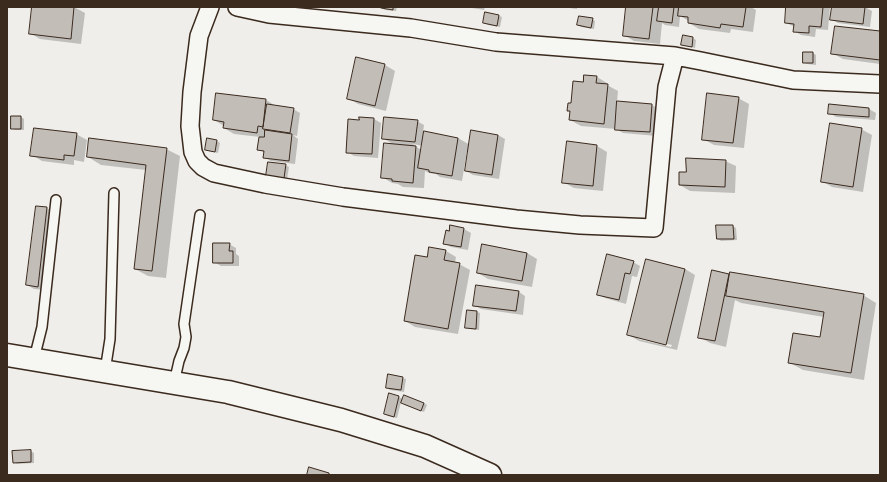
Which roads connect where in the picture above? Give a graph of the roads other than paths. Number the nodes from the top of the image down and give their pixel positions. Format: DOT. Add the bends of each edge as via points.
graph roads {
  1 [pos="210,7"];
  2 [pos="236,7"];
  3 [pos="675,56"];
  4 [pos="880,84"];
  5 [pos="114,193"];
  6 [pos="56,200"];
  7 [pos="200,215"];
  8 [pos="7,355"];
  9 [pos="34,360"];
  10 [pos="105,371"];
  11 [pos="174,383"];
  12 [pos="490,475"];
  1 -- 3 [label="street" via="198,36 190,126 193,152 203,167 214,173 266,184 516,219 654,228 666,87"];
  2 -- 3 [label="street" via="269,14 411,28 496,42"];
  3 -- 4 [label="street" via="793,80"];
  5 -- 10 [label="lane" via="110,339"];
  6 -- 9 [label="lane" via="42,327"];
  7 -- 11 [label="lane" via="184,324 186,337"];
  8 -- 9 [label="main road"];
  9 -- 10 [label="main road"];
  10 -- 11 [label="main road"];
  11 -- 12 [label="main road" via="228,392 340,420 425,446"];
}
